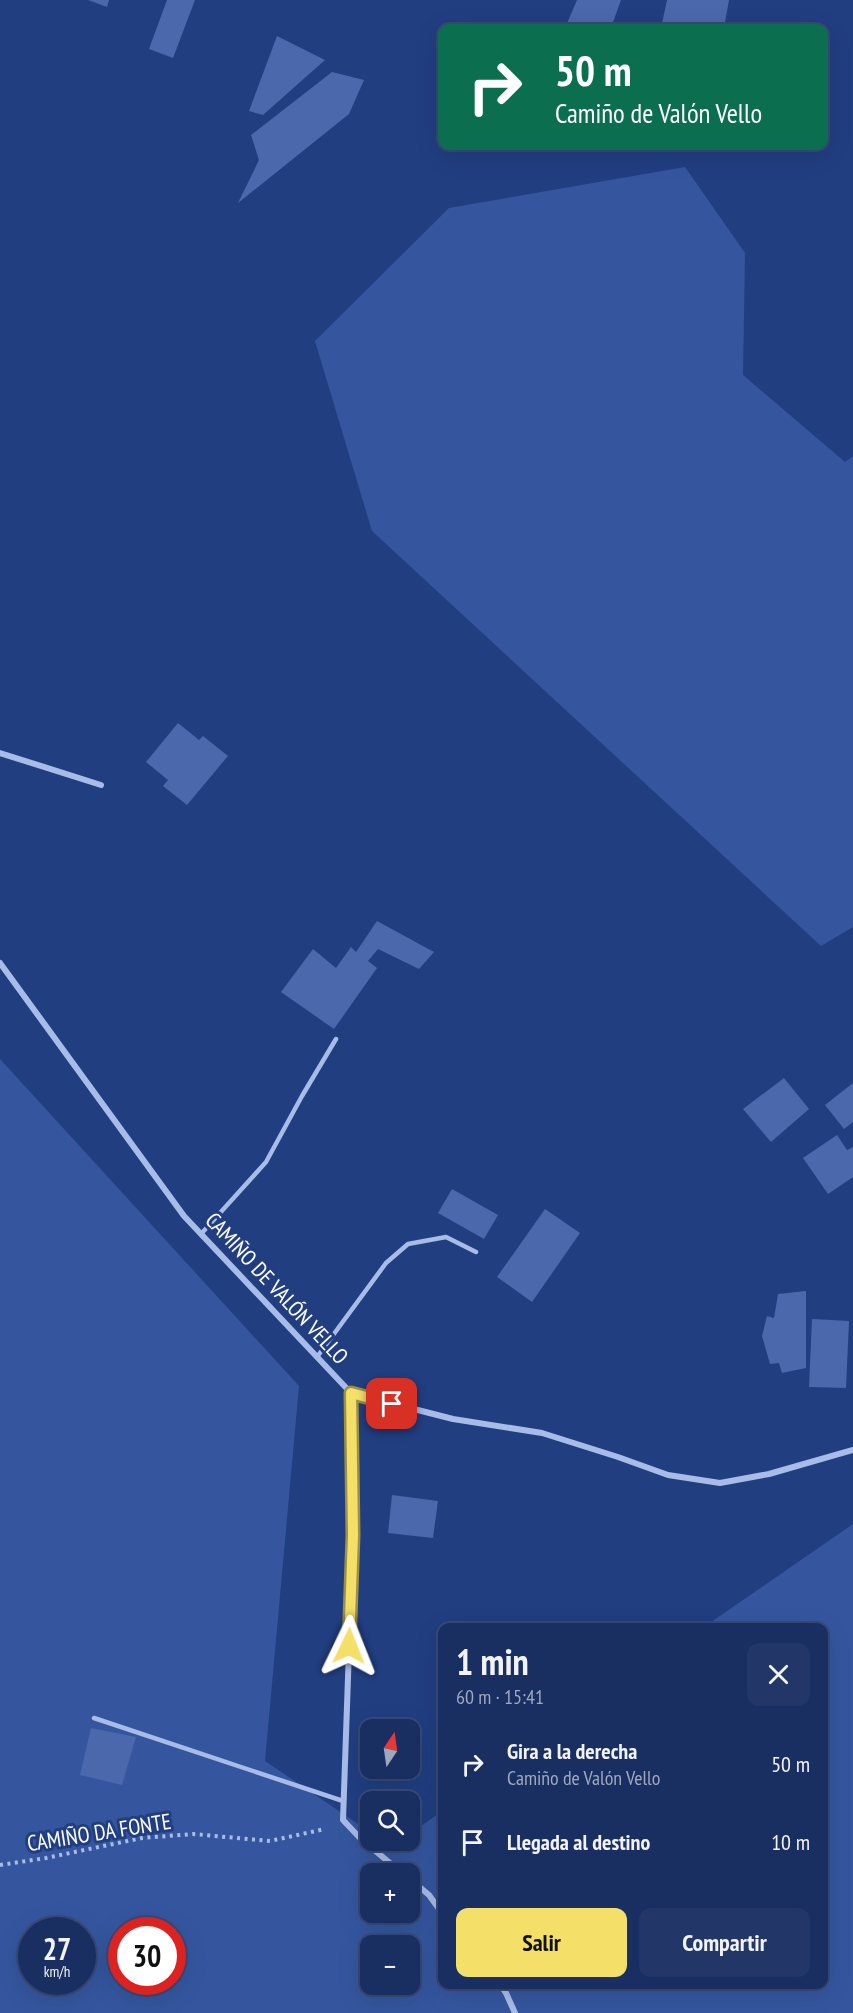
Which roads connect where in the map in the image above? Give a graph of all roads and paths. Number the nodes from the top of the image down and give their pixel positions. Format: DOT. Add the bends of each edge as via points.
graph roads {
  1 [pos="0,753"];
  2 [pos="101,785"];
  3 [pos="0,963"];
  4 [pos="336,1039"];
  5 [pos="201,1234"];
  6 [pos="477,1252"];
  7 [pos="317,1357"];
  8 [pos="351,1393"];
  9 [pos="853,1450"];
  10 [pos="94,1718"];
  11 [pos="343,1801"];
  12 [pos="343,1821"];
  13 [pos="390,1863"];
  14 [pos="0,1865"];
  15 [pos="420,1887"];
  16 [pos="438,1907"];
  17 [pos="503,1989"];
  18 [pos="515,2013"];
  1 -- 2 [label="street"];
  3 -- 5 [label="street, CAMIÑO DE VALÓN VELLO"];
  4 -- 5 [label="lane" via="266,1162"];
  5 -- 7 [label="street, CAMIÑO DE VALÓN VELLO"];
  6 -- 7 [label="lane" via="446,1237 408,1244 386,1263"];
  7 -- 8 [label="street, CAMIÑO DE VALÓN VELLO"];
  8 -- 9 [label="street, CAMIÑO DE VALÓN VELLO" via="453,1419 542,1433 668,1475 720,1483 769,1474"];
  8 -- 11 [label="street" via="353,1535"];
  10 -- 11 [label="lane"];
  11 -- 12 [label="street"];
  12 -- 13 [label="street"];
  12 -- 14 [label="path, CAMIÑO DA FONTE" via="333,1828 270,1841 194,1834 141,1838"];
  15 -- 16 [label="street"];
  17 -- 18 [label="street"];
}
